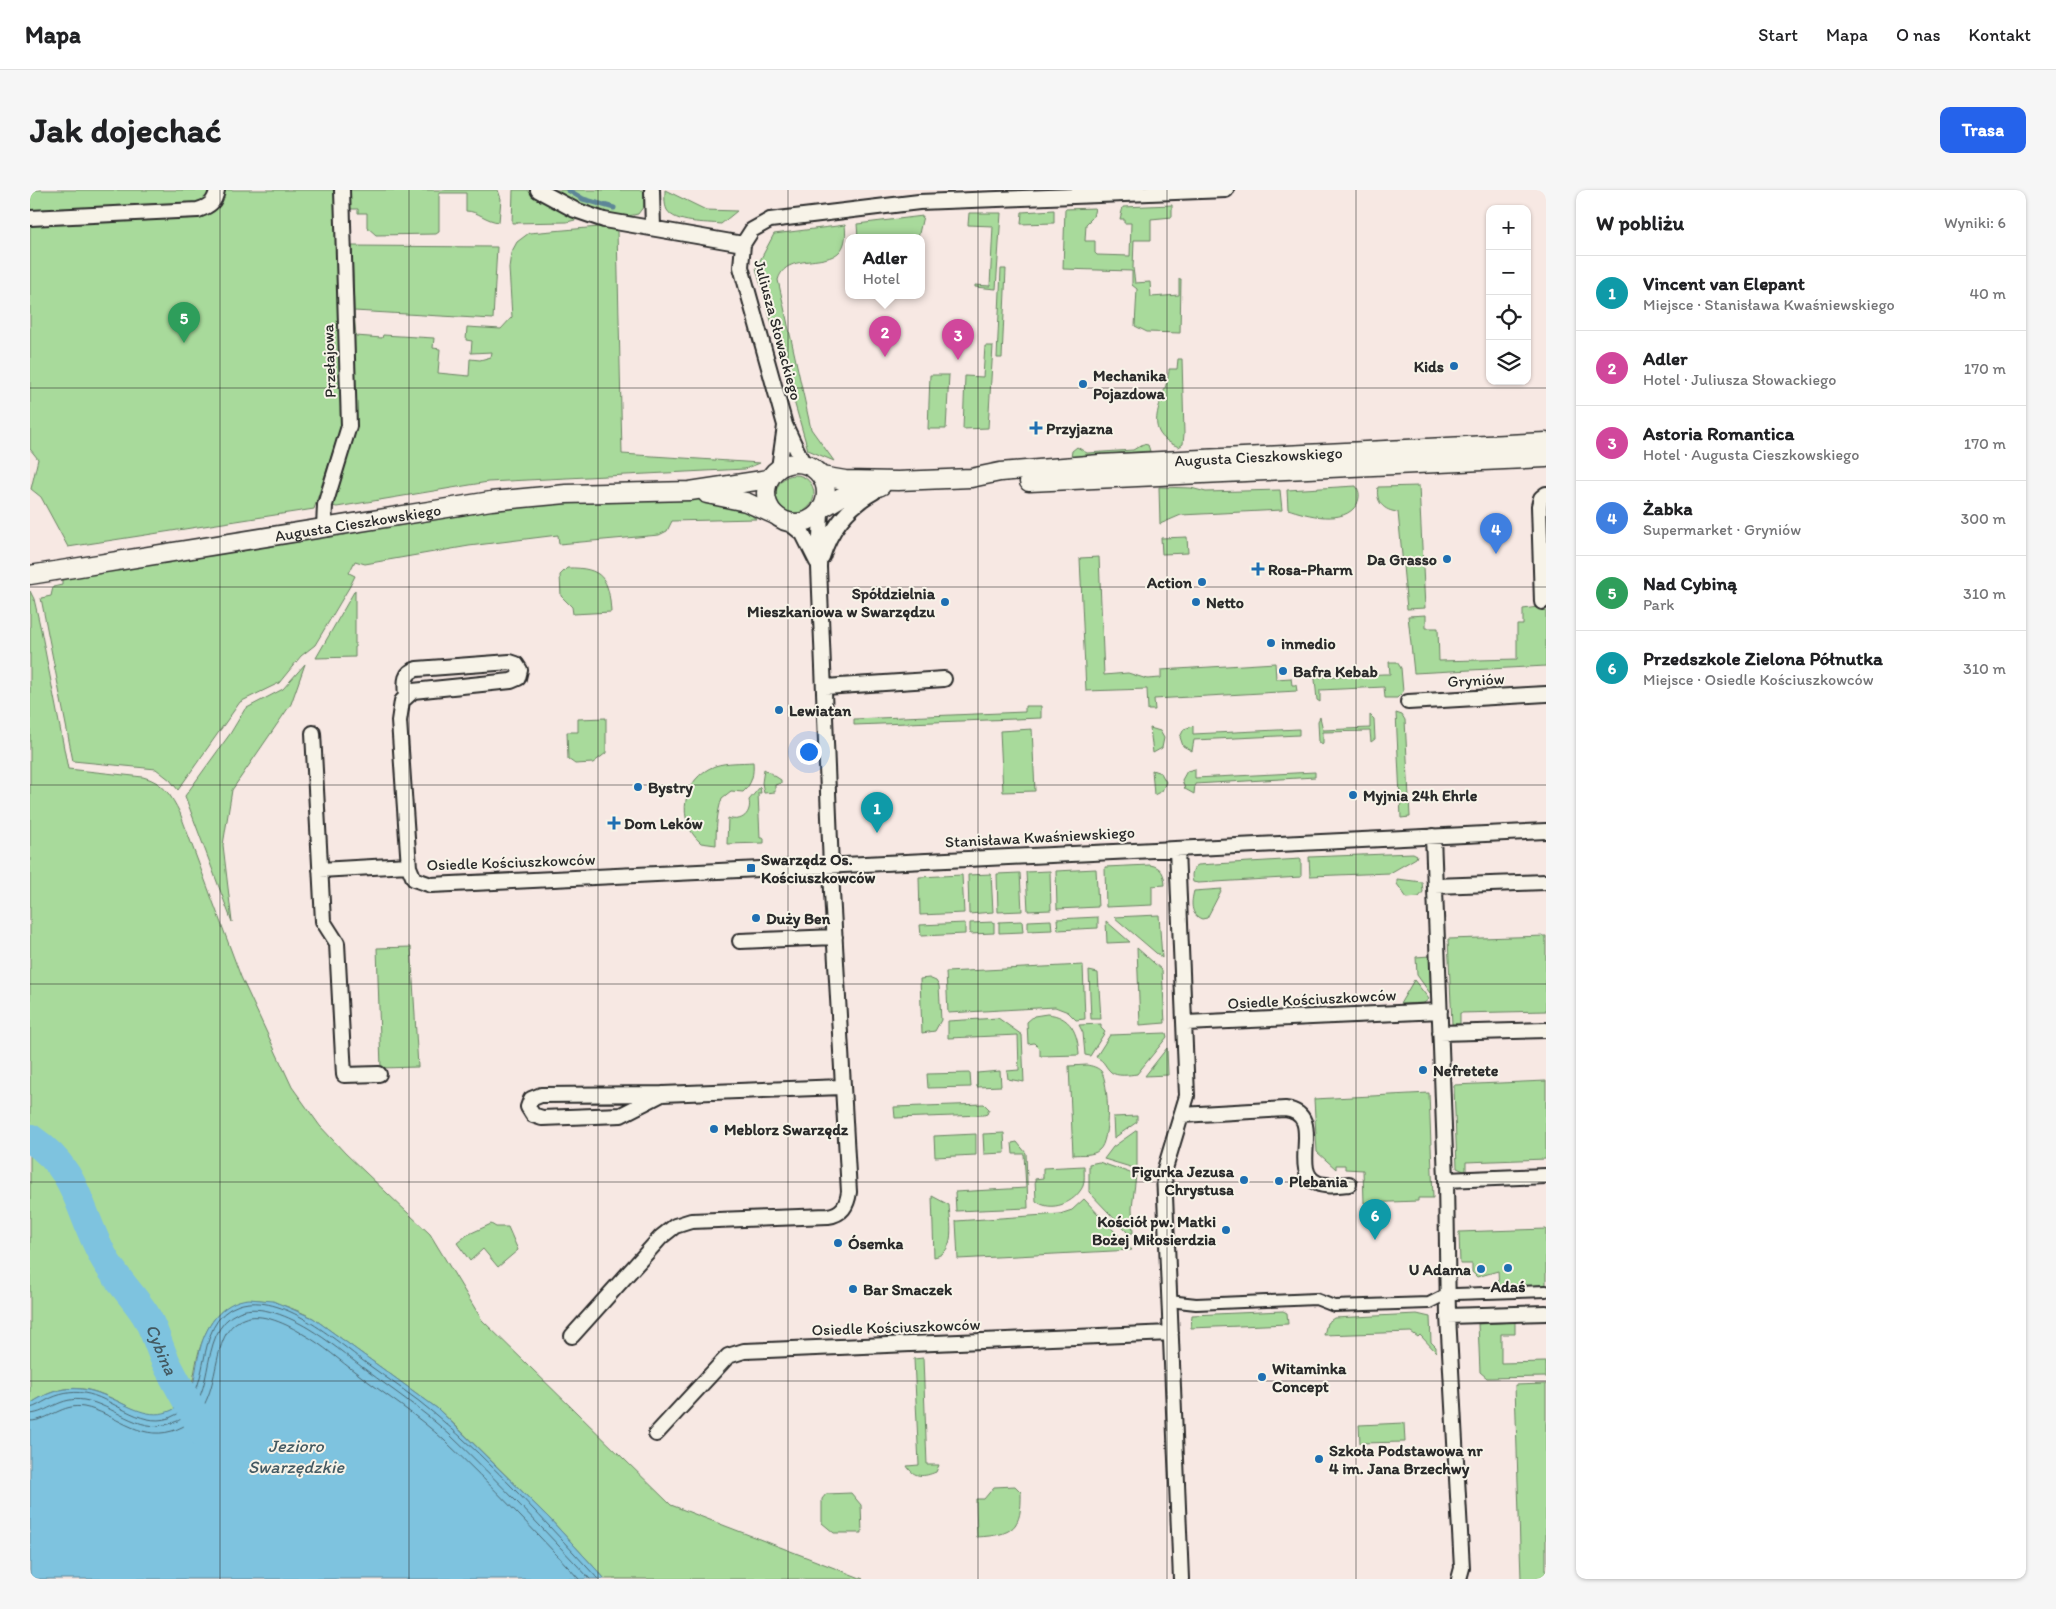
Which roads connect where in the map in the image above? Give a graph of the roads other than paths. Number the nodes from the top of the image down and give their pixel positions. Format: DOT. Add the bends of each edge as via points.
graph roads {
  1 [pos="217,190"];
  2 [pos="342,190"];
  3 [pos="538,190"];
  4 [pos="652,190"];
  5 [pos="1226,190"];
  6 [pos="919,196"];
  7 [pos="30,218"];
  8 [pos="653,228"];
  9 [pos="743,244"];
  10 [pos="785,425"];
  11 [pos="1546,442"];
  12 [pos="1546,458"];
  13 [pos="803,463"];
  14 [pos="774,473"];
  15 [pos="821,476"];
  16 [pos="971,478"];
  17 [pos="898,481"];
  18 [pos="690,491"];
  19 [pos="1546,494"];
  20 [pos="821,509"];
  21 [pos="782,519"];
  22 [pos="324,528"];
  23 [pos="818,567"];
  24 [pos="30,575"];
  25 [pos="1542,602"];
  26 [pos="944,680"];
  27 [pos="825,687"];
  28 [pos="1546,694"];
  29 [pos="406,696"];
  30 [pos="1408,702"];
  31 [pos="313,733"];
  32 [pos="1546,831"];
  33 [pos="1433,836"];
  34 [pos="1177,849"];
  35 [pos="832,864"];
  36 [pos="408,865"];
  37 [pos="320,870"];
  38 [pos="676,873"];
  39 [pos="1546,882"];
  40 [pos="1435,886"];
  41 [pos="835,937"];
  42 [pos="740,941"];
  43 [pos="1440,1011"];
  44 [pos="1186,1023"];
  45 [pos="1546,1030"];
  46 [pos="1440,1033"];
  47 [pos="379,1074"];
  48 [pos="842,1087"];
  49 [pos="662,1094"];
  50 [pos="1182,1115"];
  51 [pos="1546,1176"];
  52 [pos="1446,1180"];
  53 [pos="1349,1184"];
  54 [pos="1546,1291"];
  55 [pos="1455,1294"];
  56 [pos="1441,1297"];
  57 [pos="1169,1301"];
  58 [pos="1546,1313"];
  59 [pos="1448,1316"];
  60 [pos="1171,1333"];
  61 [pos="572,1336"];
  62 [pos="656,1434"];
  63 [pos="1181,1579"];
  64 [pos="1459,1579"];
  1 -- 7 [label="street" via="216,199 198,210"];
  2 -- 22 [label="street, Przełajowa" via="349,426 325,505"];
  3 -- 8 [label="street, Juliusza Słowackiego" via="592,216"];
  4 -- 8 [label="street"];
  5 -- 6 [label="street, Juliusza Słowackiego"];
  6 -- 9 [label="street, Juliusza Słowackiego" via="770,220 752,230"];
  8 -- 9 [label="street, Juliusza Słowackiego"];
  9 -- 10 [label="street, Juliusza Słowackiego" via="741,267"];
  10 -- 13 [label="street, Juliusza Słowackiego"];
  10 -- 14 [label="street, Juliusza Słowackiego"];
  11 -- 16 [label="street, Augusta Cieszkowskiego" via="1100,464 1000,472"];
  12 -- 16 [label="street, Augusta Cieszkowskiego" via="1053,481"];
  13 -- 14 [label="street" via="790,463"];
  13 -- 15 [label="street"];
  14 -- 18 [label="street, Augusta Cieszkowskiego"];
  14 -- 21 [label="street" via="766,498"];
  15 -- 17 [label="street, Augusta Cieszkowskiego"];
  15 -- 20 [label="street" via="826,493"];
  16 -- 17 [label="street, Augusta Cieszkowskiego"];
  17 -- 20 [label="street, Augusta Cieszkowskiego" via="842,497"];
  17 -- 23 [label="street" via="864,498 847,512 831,534"];
  18 -- 21 [label="street, Augusta Cieszkowskiego" via="746,502"];
  18 -- 22 [label="street, Augusta Cieszkowskiego" via="521,498"];
  19 -- 25 [label="street" via="1539,506"];
  20 -- 21 [label="street" via="804,522"];
  20 -- 23 [label="street"];
  21 -- 23 [label="street" via="804,534"];
  22 -- 24 [label="street, Augusta Cieszkowskiego"];
  23 -- 27 [label="street"];
  26 -- 27 [label="street"];
  27 -- 35 [label="street"];
  28 -- 30 [label="street, Gryniów"];
  29 -- 29 [label="street, Osiedle Kościuszkowców" via="416,690 511,681 518,678 520,670 510,662 415,670 406,678"];
  29 -- 36 [label="street, Osiedle Kościuszkowców" via="400,705 399,721"];
  31 -- 37 [label="street"];
  32 -- 33 [label="street, Stanisława Kwaśniewskiego"];
  33 -- 34 [label="street, Stanisława Kwaśniewskiego"];
  33 -- 40 [label="street"];
  34 -- 35 [label="street, Stanisława Kwaśniewskiego"];
  34 -- 44 [label="street"];
  35 -- 38 [label="street, Stanisława Kwaśniewskiego"];
  35 -- 41 [label="street"];
  36 -- 37 [label="street"];
  36 -- 38 [label="street, Osiedle Kościuszkowców" via="414,879 435,885"];
  37 -- 47 [label="street" via="323,923 337,944 344,1075"];
  39 -- 40 [label="street"];
  40 -- 43 [label="street"];
  41 -- 42 [label="street"];
  41 -- 48 [label="street"];
  43 -- 44 [label="street, Osiedle Kościuszkowców"];
  43 -- 46 [label="street"];
  44 -- 50 [label="street" via="1187,1096"];
  45 -- 46 [label="street"];
  46 -- 52 [label="street"];
  48 -- 49 [label="street"];
  48 -- 61 [label="street" via="849,1192 843,1209 828,1216 691,1221 675,1226 660,1237"];
  49 -- 49 [label="street" via="541,1095 531,1099 528,1107 533,1115 542,1118 621,1115"];
  50 -- 53 [label="street" via="1296,1111 1305,1123 1310,1178 1320,1184"];
  50 -- 57 [label="street" via="1164,1172"];
  51 -- 52 [label="street"];
  52 -- 59 [label="street"];
  54 -- 55 [label="street"];
  56 -- 57 [label="street" via="1430,1303 1334,1306 1316,1299 1196,1304"];
  57 -- 60 [label="street"];
  58 -- 59 [label="street"];
  59 -- 64 [label="street" via="1462,1568"];
  60 -- 62 [label="street, Osiedle Kościuszkowców" via="744,1351 728,1356"];
  60 -- 63 [label="street"];
}
